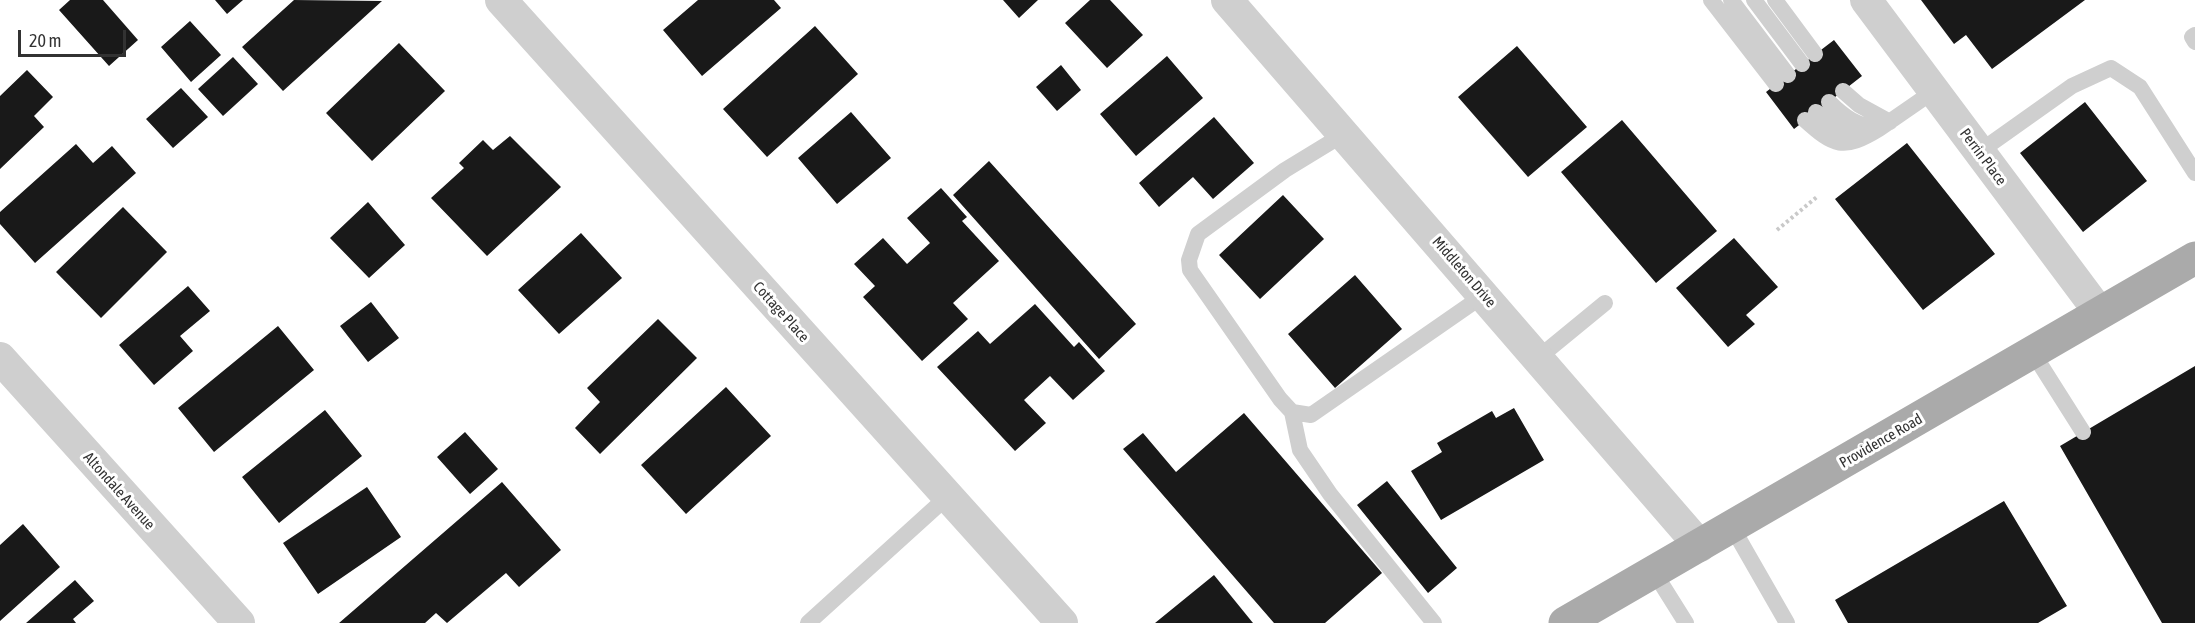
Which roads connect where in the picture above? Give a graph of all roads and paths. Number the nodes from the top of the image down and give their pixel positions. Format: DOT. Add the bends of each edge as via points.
graph roads {
  1 [pos="501,0"];
  2 [pos="1227,0"];
  3 [pos="1711,0"];
  4 [pos="1731,0"];
  5 [pos="1754,0"];
  6 [pos="1775,0"];
  7 [pos="1866,0"];
  8 [pos="1934,91"];
  9 [pos="1878,129"];
  10 [pos="1344,134"];
  11 [pos="1979,152"];
  12 [pos="2195,173"];
  13 [pos="1818,196"];
  14 [pos="1776,230"];
  15 [pos="2195,258"];
  16 [pos="1484,295"];
  17 [pos="1605,303"];
  18 [pos="2100,313"];
  19 [pos="2033,352"];
  20 [pos="0,358"];
  21 [pos="1538,358"];
  22 [pos="1292,411"];
  23 [pos="2083,432"];
  24 [pos="947,497"];
  25 [pos="1732,527"];
  26 [pos="1700,546"];
  27 [pos="1654,572"];
  28 [pos="239,623"];
  29 [pos="808,623"];
  30 [pos="1062,623"];
  31 [pos="1434,623"];
  32 [pos="1566,623"];
  33 [pos="1686,623"];
  34 [pos="1787,623"];
  1 -- 24 [label="street, Cottage Place"];
  2 -- 10 [label="street, Middleton Drive"];
  3 -- 4 [label="lane" via="1782,79"];
  5 -- 6 [label="lane" via="1808,59"];
  7 -- 8 [label="street, Perrin Place"];
  8 -- 9 [label="lane"];
  8 -- 11 [label="street, Perrin Place"];
  9 -- 9 [label="lane" via="1861,126 1823,106 1828,141 1850,143"];
  10 -- 16 [label="street, Middleton Drive"];
  10 -- 22 [label="lane" via="1285,170 1198,234 1189,260 1190,270"];
  11 -- 12 [label="lane" via="2072,86 2111,68 2140,87"];
  11 -- 18 [label="street, Perrin Place"];
  13 -- 14 [label="path"];
  15 -- 18 [label="main road, Providence Road"];
  16 -- 21 [label="street, Middleton Drive"];
  16 -- 22 [label="lane" via="1311,415"];
  17 -- 21 [label="lane"];
  18 -- 19 [label="main road, Providence Road"];
  19 -- 23 [label="lane"];
  19 -- 25 [label="main road, Providence Road"];
  20 -- 28 [label="street, Altondale Avenue"];
  21 -- 26 [label="street, Middleton Drive"];
  22 -- 31 [label="lane" via="1300,450 1330,494"];
  24 -- 29 [label="lane"];
  24 -- 30 [label="street, Cottage Place"];
  25 -- 26 [label="main road, Providence Road"];
  25 -- 34 [label="lane"];
  26 -- 27 [label="main road, Providence Road"];
  27 -- 32 [label="main road, Providence Road"];
  27 -- 33 [label="lane"];
}
